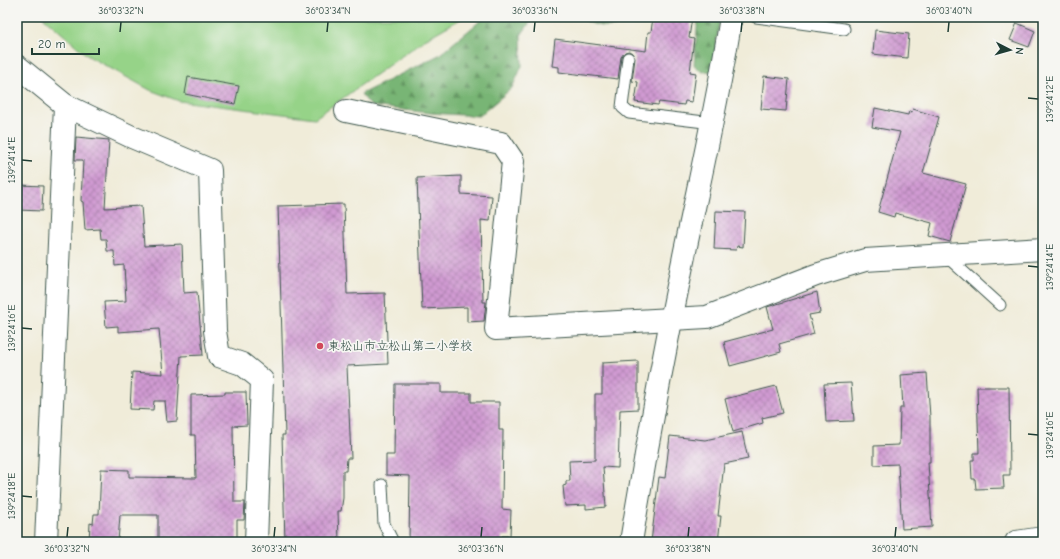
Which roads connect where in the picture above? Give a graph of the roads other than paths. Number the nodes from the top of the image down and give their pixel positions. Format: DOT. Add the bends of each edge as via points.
graph roads {
  1 [pos="731,17"];
  2 [pos="756,17"];
  3 [pos="844,29"];
  4 [pos="628,58"];
  5 [pos="17,66"];
  6 [pos="65,105"];
  7 [pos="346,111"];
  8 [pos="713,123"];
  9 [pos="1043,249"];
  10 [pos="944,254"];
  11 [pos="1000,305"];
  12 [pos="672,320"];
  13 [pos="382,485"];
  14 [pos="1043,538"];
  15 [pos="46,542"];
  16 [pos="256,542"];
  17 [pos="393,542"];
  18 [pos="631,542"];
  19 [pos="1016,542"];
  1 -- 8 [label="street"];
  2 -- 3 [label="lane"];
  4 -- 8 [label="lane" via="622,107 629,113"];
  5 -- 6 [label="street"];
  6 -- 15 [label="street"];
  6 -- 16 [label="street" via="210,170 215,331 219,356 242,364 262,380"];
  7 -- 12 [label="street" via="501,143 513,161 496,329"];
  8 -- 12 [label="street"];
  9 -- 10 [label="street"];
  10 -- 11 [label="lane"];
  10 -- 12 [label="street" via="865,260 816,275 707,317"];
  12 -- 18 [label="street"];
  13 -- 17 [label="lane" via="384,524"];
  14 -- 19 [label="street"];
}
